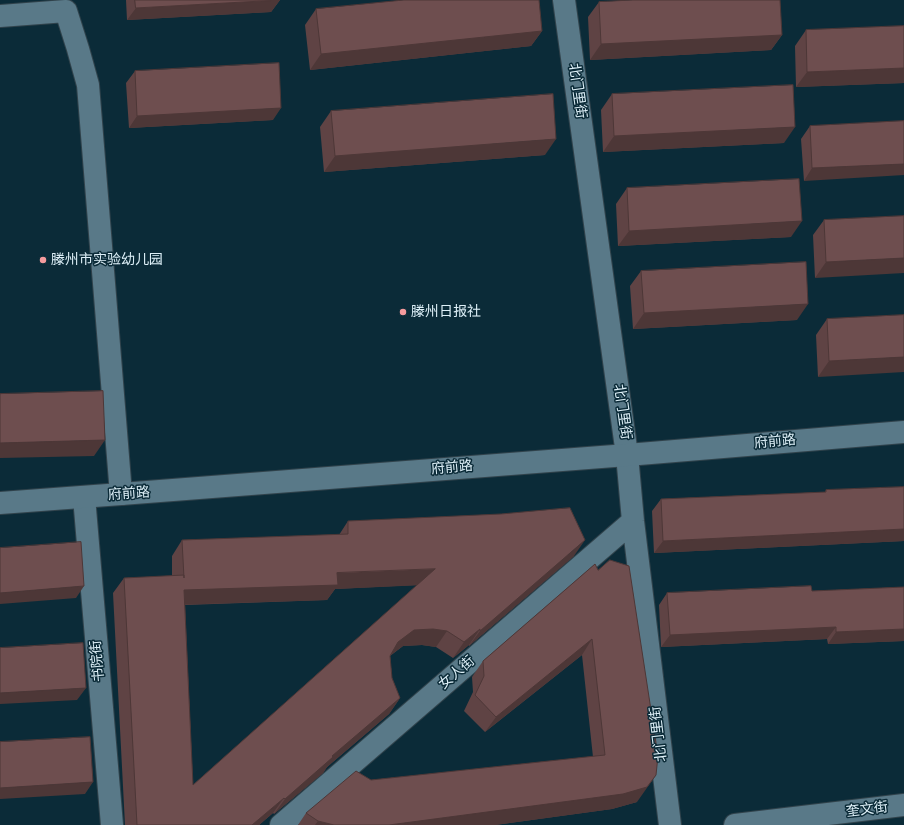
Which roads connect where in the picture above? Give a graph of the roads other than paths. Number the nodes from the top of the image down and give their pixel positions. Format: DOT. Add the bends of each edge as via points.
graph roads {
  1 [pos="564,0"];
  2 [pos="0,16"];
  3 [pos="904,432"];
  4 [pos="627,455"];
  5 [pos="121,494"];
  6 [pos="84,497"];
  7 [pos="0,502"];
  8 [pos="634,521"];
  9 [pos="904,805"];
  10 [pos="112,825"];
  11 [pos="281,825"];
  12 [pos="670,825"];
  13 [pos="735,825"];
  1 -- 4 [label="street, 北门里街"];
  2 -- 5 [label="street" via="66,11 88,85"];
  3 -- 4 [label="street, 府前路"];
  4 -- 5 [label="street, 府前路"];
  4 -- 8 [label="street, 北门里街"];
  5 -- 6 [label="street, 府前路"];
  6 -- 7 [label="street, 府前路"];
  6 -- 10 [label="street, 书院街"];
  8 -- 11 [label="street, 女人街"];
  8 -- 12 [label="street, 北门里街"];
  9 -- 13 [label="street, 奎文街"];
}
